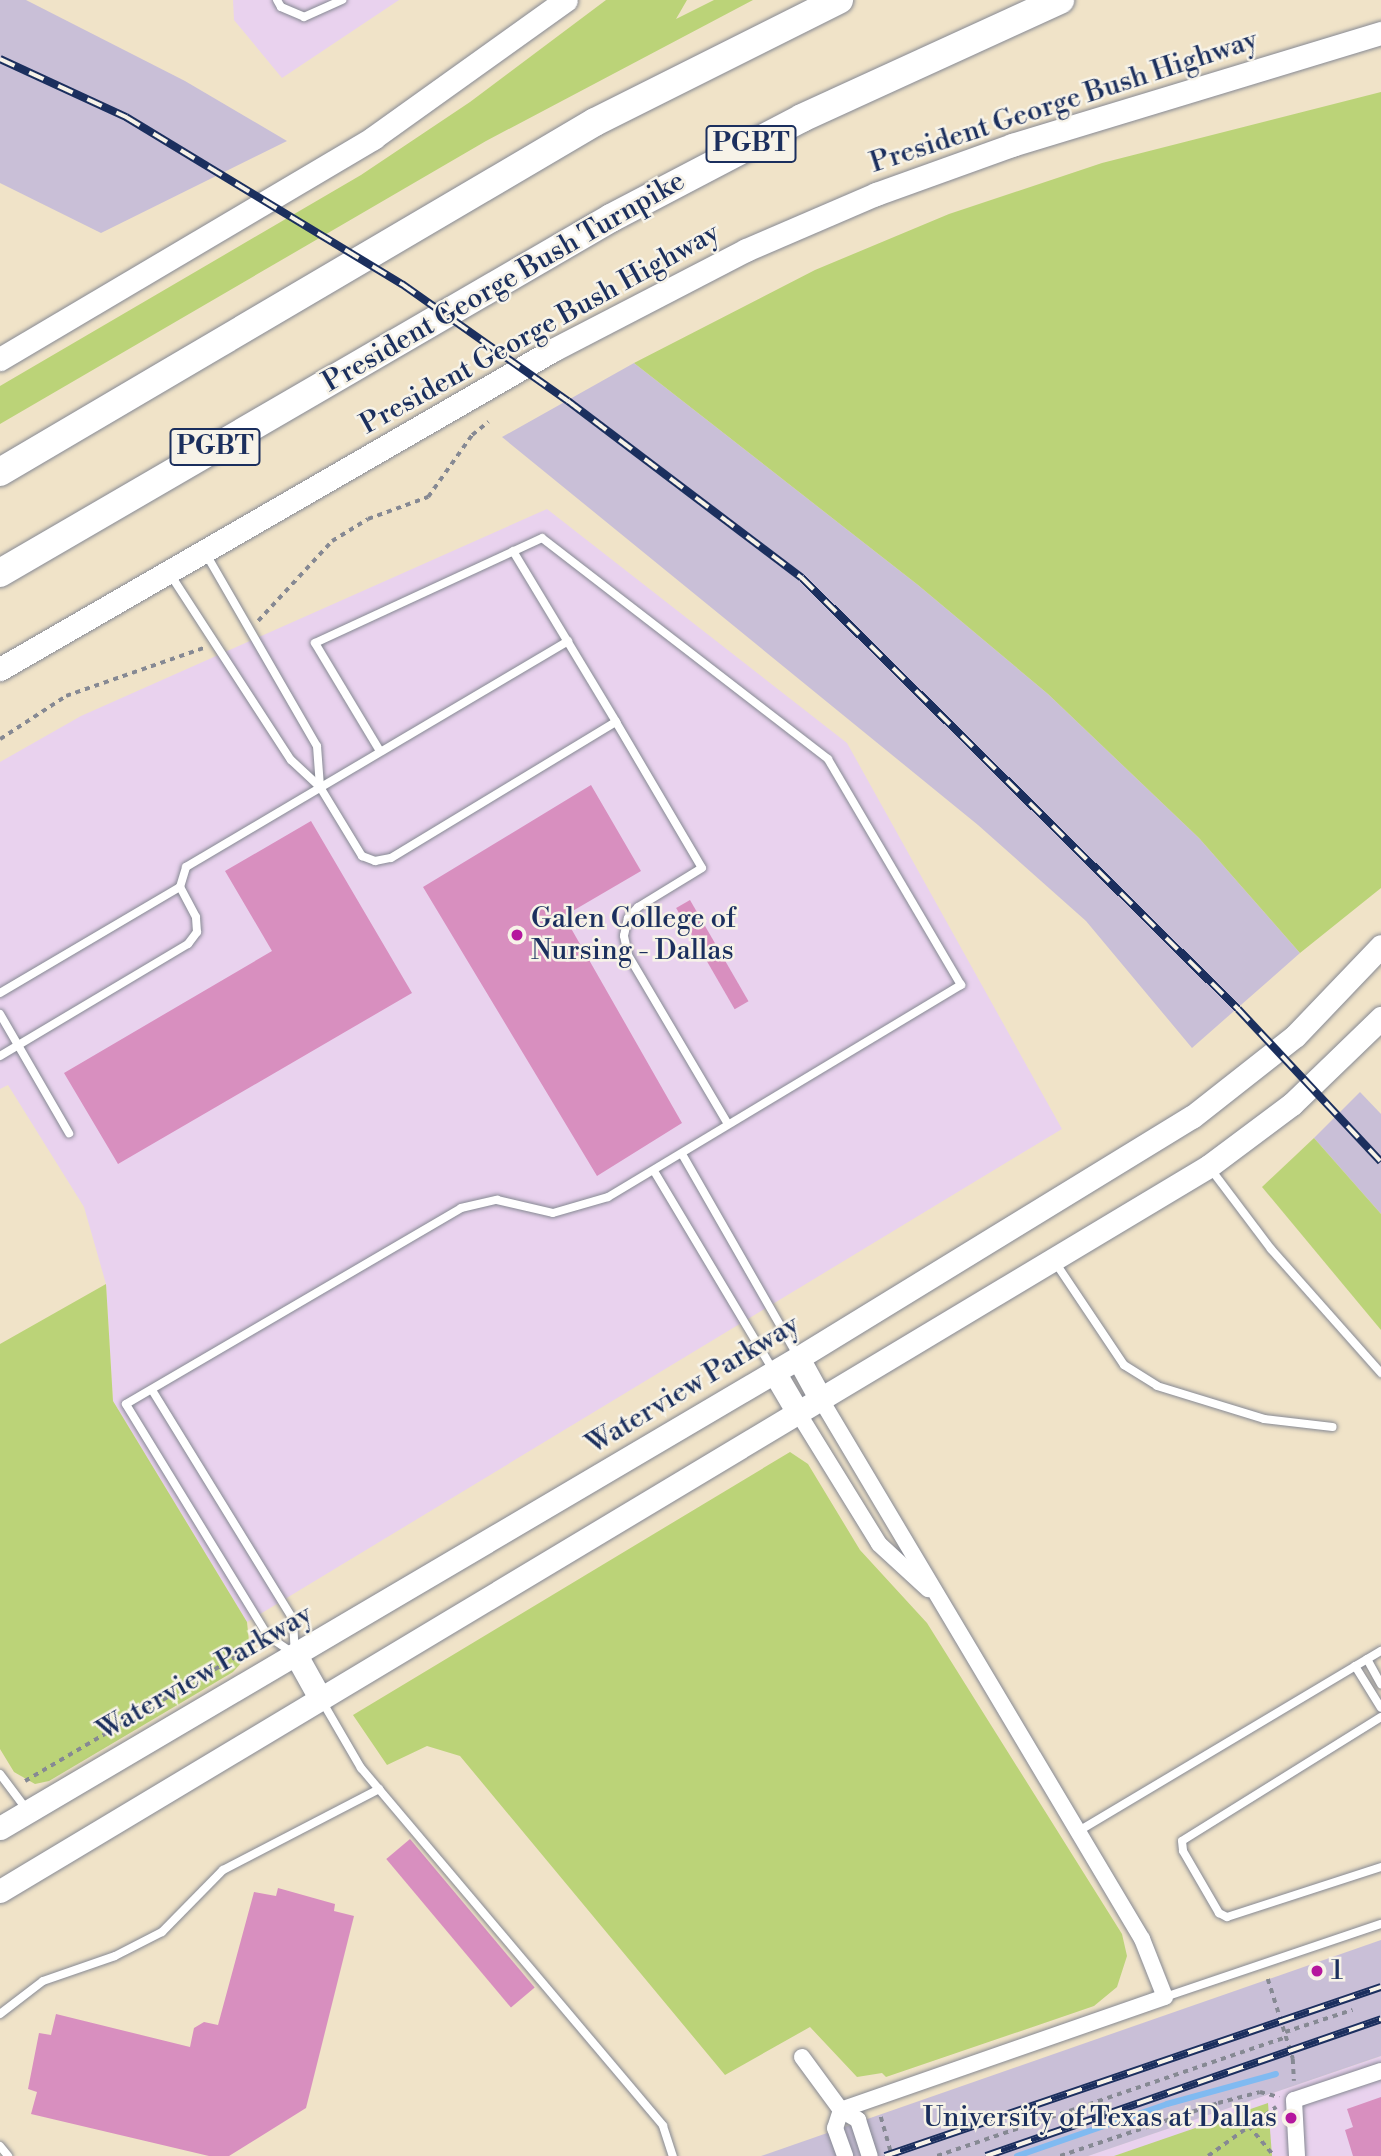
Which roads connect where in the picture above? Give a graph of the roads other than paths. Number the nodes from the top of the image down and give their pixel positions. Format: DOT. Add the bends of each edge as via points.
graph roads {
  1 [pos="277,0"];
  2 [pos="342,0"];
  3 [pos="566,0"];
  4 [pos="839,0"];
  5 [pos="1060,0"];
  6 [pos="1381,33"];
  7 [pos="0,359"];
  8 [pos="52,441"];
  9 [pos="0,459"];
  10 [pos="0,472"];
  11 [pos="204,551"];
  12 [pos="513,551"];
  13 [pos="168,572"];
  14 [pos="0,573"];
  15 [pos="568,641"];
  16 [pos="0,669"];
  17 [pos="616,722"];
  18 [pos="380,751"];
  19 [pos="320,787"];
  20 [pos="180,887"];
  21 [pos="1381,946"];
  22 [pos="0,993"];
  23 [pos="0,1014"];
  24 [pos="1381,1018"];
  25 [pos="17,1046"];
  26 [pos="0,1056"];
  27 [pos="728,1124"];
  28 [pos="69,1133"];
  29 [pos="682,1154"];
  30 [pos="1209,1166"];
  31 [pos="654,1171"];
  32 [pos="1053,1260"];
  33 [pos="799,1358"];
  34 [pos="774,1372"];
  35 [pos="1381,1373"];
  36 [pos="152,1390"];
  37 [pos="820,1398"];
  38 [pos="797,1411"];
  39 [pos="1333,1427"];
  40 [pos="936,1595"];
  41 [pos="1381,1651"];
  42 [pos="296,1655"];
  43 [pos="1367,1659"];
  44 [pos="1355,1666"];
  45 [pos="1381,1684"];
  46 [pos="320,1699"];
  47 [pos="1381,1708"];
  48 [pos="1381,1717"];
  49 [pos="0,1774"];
  50 [pos="379,1789"];
  51 [pos="27,1811"];
  52 [pos="0,1828"];
  53 [pos="1077,1832"];
  54 [pos="1381,1867"];
  55 [pos="0,1891"];
  56 [pos="1381,1924"];
  57 [pos="1165,1997"];
  58 [pos="0,2014"];
  59 [pos="802,2057"];
  60 [pos="1381,2071"];
  61 [pos="841,2110"];
  62 [pos="0,2146"];
  63 [pos="8,2156"];
  64 [pos="673,2156"];
  65 [pos="845,2156"];
  66 [pos="870,2156"];
  67 [pos="1297,2156"];
  1 -- 2 [label="lane" via="281,7 304,17"];
  3 -- 7 [label="main road" via="373,138"];
  4 -- 8 [label="highway" via="595,122"];
  5 -- 14 [label="highway, President George Bush Turnpike / PGBT" via="802,118 611,218"];
  6 -- 11 [label="main road, President George Bush Highway" via="1012,145 800,226 618,314"];
  8 -- 9 [label="highway"];
  8 -- 10 [label="highway"];
  11 -- 13 [label="main road, President George Bush Highway"];
  11 -- 19 [label="lane" via="317,746"];
  12 -- 15 [label="lane"];
  12 -- 18 [label="lane" via="315,643"];
  12 -- 27 [label="lane" via="542,538 828,759 961,985"];
  13 -- 16 [label="main road, President George Bush Highway"];
  13 -- 19 [label="lane" via="292,760"];
  15 -- 17 [label="lane"];
  15 -- 18 [label="lane"];
  17 -- 19 [label="lane" via="391,858 375,862 362,856"];
  17 -- 27 [label="lane" via="702,868 628,918 624,936 628,955"];
  18 -- 19 [label="lane"];
  19 -- 20 [label="lane" via="186,867"];
  20 -- 22 [label="lane"];
  20 -- 25 [label="lane" via="196,917 197,932 188,944"];
  21 -- 33 [label="main road, Waterview Parkway" via="1295,1036 1192,1117"];
  23 -- 25 [label="lane"];
  24 -- 30 [label="main road" via="1292,1104"];
  25 -- 26 [label="lane"];
  25 -- 28 [label="lane"];
  27 -- 29 [label="lane"];
  29 -- 31 [label="lane"];
  29 -- 33 [label="lane"];
  30 -- 32 [label="main road"];
  30 -- 35 [label="lane" via="1270,1249"];
  31 -- 34 [label="lane"];
  31 -- 36 [label="lane" via="608,1197 572,1210 553,1213 497,1200 461,1208"];
  32 -- 37 [label="main road"];
  32 -- 39 [label="lane" via="1124,1365 1157,1386 1264,1419"];
  33 -- 34 [label="main road, Waterview Parkway"];
  33 -- 37 [label="main road"];
  34 -- 38 [label="main road"];
  34 -- 42 [label="main road, Waterview Parkway"];
  36 -- 42 [label="lane" via="293,1619"];
  36 -- 42 [label="lane" via="126,1404 268,1636"];
  37 -- 38 [label="main road"];
  37 -- 40 [label="street"];
  38 -- 40 [label="street" via="879,1544"];
  38 -- 46 [label="main road"];
  40 -- 53 [label="street"];
  41 -- 43 [label="lane"];
  42 -- 46 [label="main road"];
  42 -- 51 [label="main road, Waterview Parkway"];
  43 -- 44 [label="lane"];
  43 -- 45 [label="lane"];
  44 -- 47 [label="lane"];
  44 -- 53 [label="lane"];
  46 -- 50 [label="lane" via="361,1768"];
  46 -- 55 [label="main road"];
  48 -- 54 [label="lane" via="1182,1841 1183,1851 1219,1913 1227,1917"];
  49 -- 51 [label="lane"];
  50 -- 58 [label="lane" via="223,1870 162,1932 115,1956 43,1980"];
  50 -- 64 [label="lane" via="663,2126"];
  51 -- 52 [label="main road, Waterview Parkway"];
  53 -- 57 [label="street" via="1153,1959"];
  56 -- 57 [label="lane"];
  57 -- 61 [label="street"];
  59 -- 61 [label="street"];
  60 -- 67 [label="street" via="1294,2101"];
  61 -- 65 [label="street" via="835,2128"];
  61 -- 66 [label="street" via="858,2120"];
  62 -- 63 [label="lane"];
}
